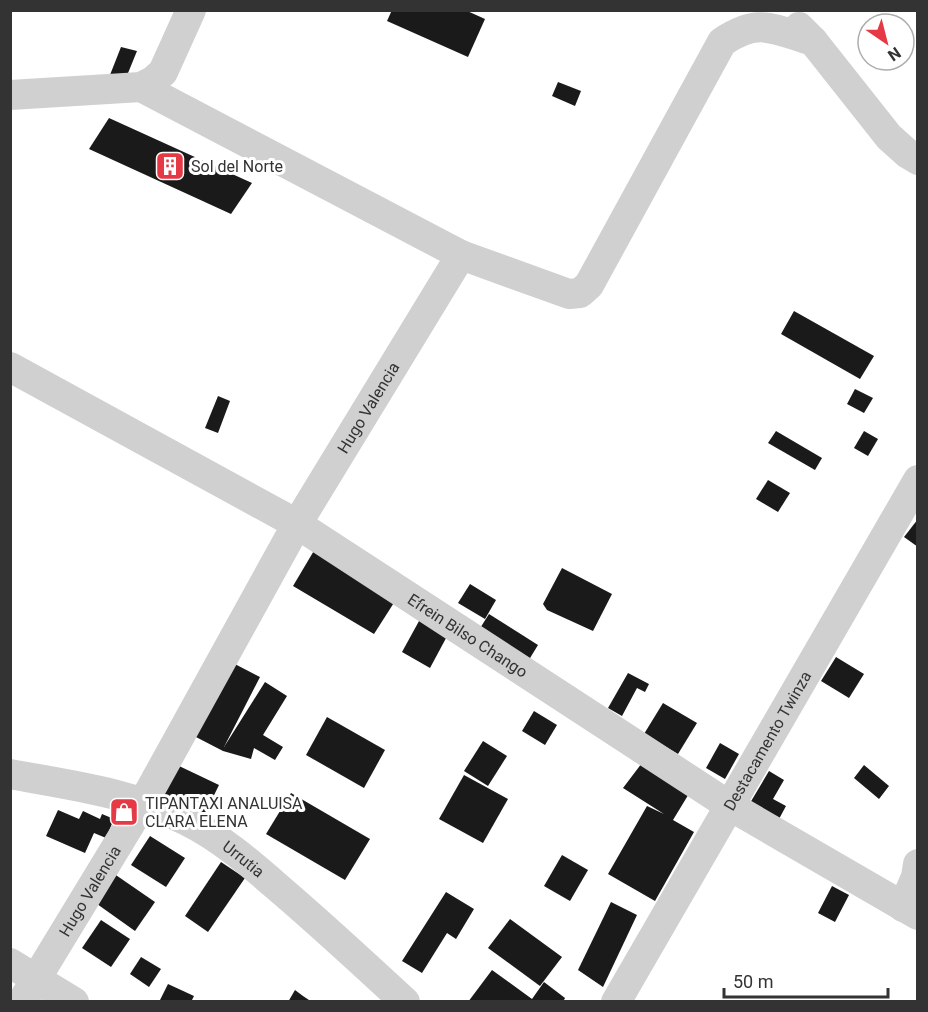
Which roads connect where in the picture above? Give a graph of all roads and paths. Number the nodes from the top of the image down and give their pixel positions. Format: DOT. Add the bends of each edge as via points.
graph roads {
  1 [pos="191,10"];
  2 [pos="782,10"];
  3 [pos="813,40"];
  4 [pos="141,87"];
  5 [pos="10,95"];
  6 [pos="918,160"];
  7 [pos="461,255"];
  8 [pos="10,367"];
  9 [pos="918,480"];
  10 [pos="297,524"];
  11 [pos="10,774"];
  12 [pos="143,803"];
  13 [pos="730,806"];
  14 [pos="918,864"];
  15 [pos="910,911"];
  16 [pos="10,963"];
  17 [pos="29,990"];
  18 [pos="74,1002"];
  19 [pos="405,1002"];
  20 [pos="616,1002"];
  1 -- 4 [label="street" via="163,72"];
  2 -- 3 [label="street"];
  3 -- 6 [label="street" via="890,137"];
  3 -- 7 [label="street" via="762,26 740,30 722,42 588,285 580,293 569,294"];
  4 -- 5 [label="street"];
  4 -- 7 [label="street"];
  7 -- 10 [label="street, Hugo Valencia"];
  8 -- 10 [label="street, Efrein Bilso Chango"];
  9 -- 13 [label="street, Destacamento Twinza"];
  10 -- 12 [label="street, Hugo Valencia"];
  10 -- 13 [label="street, Efrein Bilso Chango"];
  11 -- 12 [label="street, Urrutia"];
  12 -- 17 [label="street, Hugo Valencia"];
  12 -- 19 [label="street, Urrutia" via="187,820 237,852"];
  13 -- 15 [label="street, Efrein Bilso Chango"];
  13 -- 20 [label="street, Destacamento Twinza"];
  14 -- 15 [label="street"];
  16 -- 17 [label="street"];
  17 -- 18 [label="street"];
}
